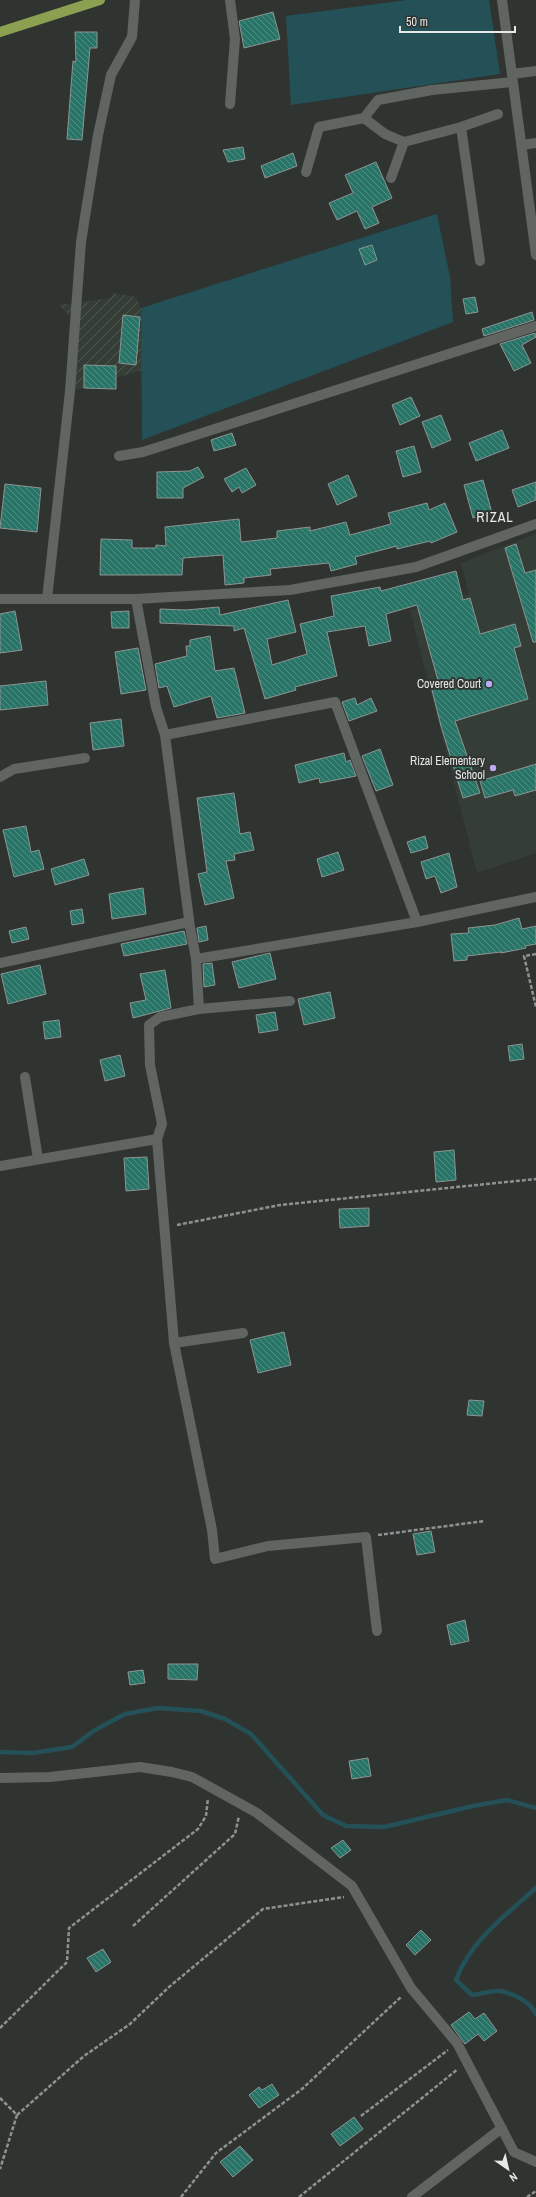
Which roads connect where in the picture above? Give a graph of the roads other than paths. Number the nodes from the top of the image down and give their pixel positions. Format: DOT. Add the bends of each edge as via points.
graph roads {
  1 [pos="100,0"];
  2 [pos="135,0"];
  3 [pos="230,0"];
  4 [pos="502,0"];
  5 [pos="0,32"];
  6 [pos="536,70"];
  7 [pos="512,78"];
  8 [pos="230,104"];
  9 [pos="517,111"];
  10 [pos="364,118"];
  11 [pos="460,127"];
  12 [pos="404,142"];
  13 [pos="536,143"];
  14 [pos="522,145"];
  15 [pos="306,172"];
  16 [pos="391,178"];
  17 [pos="536,255"];
  18 [pos="480,261"];
  19 [pos="536,326"];
  20 [pos="120,456"];
  21 [pos="536,524"];
  22 [pos="0,599"];
  23 [pos="47,599"];
  24 [pos="136,599"];
  25 [pos="165,735"];
  26 [pos="85,758"];
  27 [pos="0,777"];
  28 [pos="536,897"];
  29 [pos="189,922"];
  30 [pos="417,922"];
  31 [pos="196,959"];
  32 [pos="0,963"];
  33 [pos="290,1001"];
  34 [pos="199,1009"];
  35 [pos="25,1077"];
  36 [pos="157,1139"];
  37 [pos="38,1159"];
  38 [pos="0,1166"];
  39 [pos="243,1333"];
  40 [pos="174,1343"];
  41 [pos="377,1631"];
  42 [pos="0,1778"];
  43 [pos="502,2128"];
  44 [pos="536,2162"];
  45 [pos="412,2197"];
  1 -- 5 [label="main road"];
  2 -- 23 [label="street" via="132,37 111,75 98,135 81,242 70,391"];
  3 -- 8 [label="street" via="235,38"];
  4 -- 7 [label="street"];
  6 -- 7 [label="street"];
  7 -- 9 [label="street"];
  7 -- 10 [label="street" via="378,100"];
  9 -- 11 [label="street" via="501,113"];
  9 -- 14 [label="street"];
  10 -- 12 [label="street" via="385,134"];
  10 -- 15 [label="street" via="319,127"];
  11 -- 12 [label="street"];
  11 -- 18 [label="street"];
  12 -- 16 [label="street"];
  13 -- 14 [label="street"];
  14 -- 17 [label="street"];
  19 -- 20 [label="street" via="150,450"];
  21 -- 24 [label="street" via="416,567 290,590"];
  22 -- 23 [label="street"];
  23 -- 24 [label="street"];
  24 -- 25 [label="street" via="156,707"];
  25 -- 29 [label="street"];
  25 -- 30 [label="street" via="335,702"];
  26 -- 27 [label="street" via="14,769"];
  28 -- 30 [label="street"];
  29 -- 31 [label="street"];
  29 -- 32 [label="street"];
  30 -- 31 [label="street"];
  31 -- 34 [label="street"];
  33 -- 34 [label="street"];
  34 -- 36 [label="street" via="160,1017 149,1025 150,1065 162,1124"];
  35 -- 37 [label="street"];
  36 -- 37 [label="street"];
  36 -- 40 [label="street"];
  37 -- 38 [label="street"];
  39 -- 40 [label="street"];
  40 -- 41 [label="street" via="208,1508 215,1559 268,1546 366,1537"];
  42 -- 43 [label="street" via="50,1777 140,1767 192,1778 256,1812 352,1886 412,1988 458,2042"];
  43 -- 44 [label="street" via="514,2152"];
  43 -- 45 [label="street"];
}
